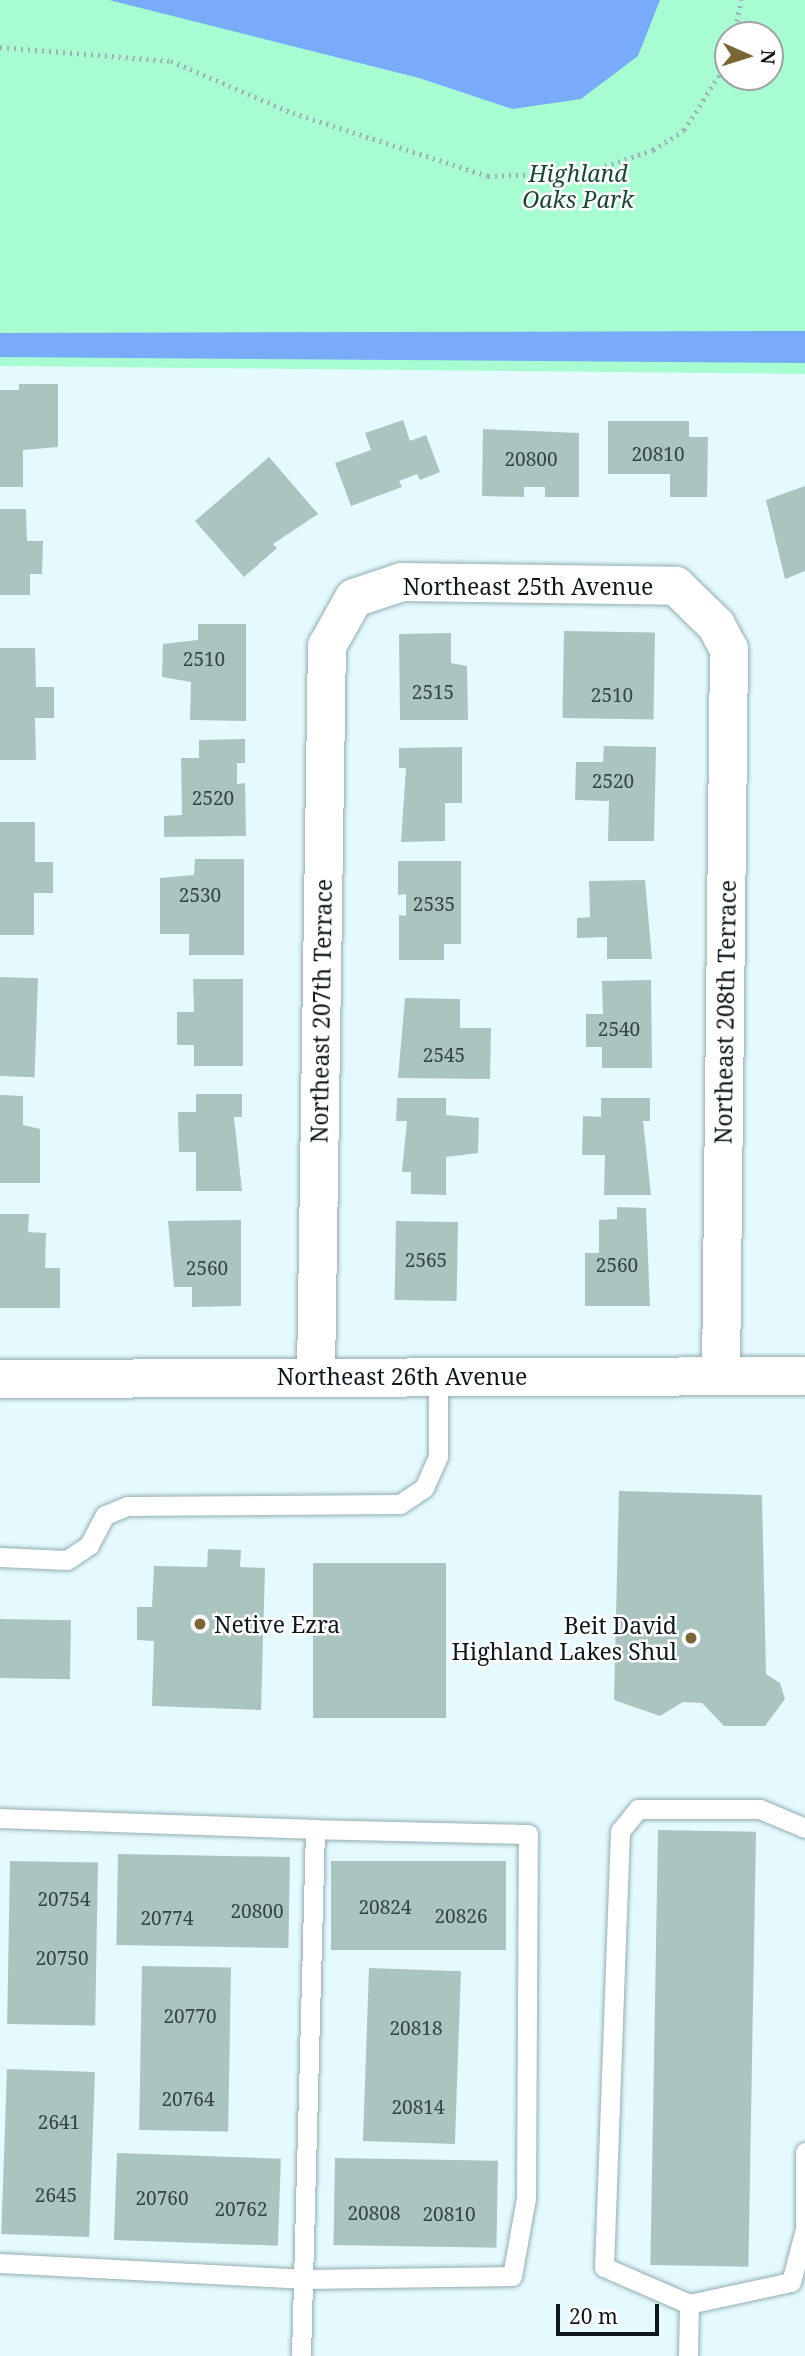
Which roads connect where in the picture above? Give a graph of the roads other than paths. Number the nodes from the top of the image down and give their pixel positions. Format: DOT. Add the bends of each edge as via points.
graph roads {
  1 [pos="327,646"];
  2 [pos="729,649"];
  3 [pos="316,1375"];
  4 [pos="439,1375"];
  5 [pos="721,1375"];
  6 [pos="805,1376"];
  7 [pos="0,1379"];
  8 [pos="0,1557"];
  9 [pos="0,1818"];
  10 [pos="805,1828"];
  11 [pos="315,1829"];
  12 [pos="805,2152"];
  13 [pos="0,2263"];
  14 [pos="303,2279"];
  15 [pos="689,2304"];
  16 [pos="301,2356"];
  17 [pos="688,2356"];
  1 -- 2 [label="street, Northeast 25th Avenue" via="354,598 402,582 676,586 716,625"];
  1 -- 3 [label="street, Northeast 207th Terrace"];
  2 -- 5 [label="street, Northeast 208th Terrace"];
  3 -- 4 [label="street, Northeast 26th Avenue"];
  3 -- 7 [label="street, Northeast 26th Avenue"];
  4 -- 5 [label="street, Northeast 26th Avenue"];
  4 -- 8 [label="lane" via="438,1456 424,1488 400,1503 127,1506 106,1515 89,1545 67,1560"];
  5 -- 6 [label="street, Northeast 26th Avenue"];
  9 -- 11 [label="lane"];
  10 -- 15 [label="lane" via="760,1809 638,1809 621,1830 604,2267"];
  11 -- 14 [label="lane"];
  11 -- 14 [label="lane" via="528,1835 527,2198 512,2276"];
  12 -- 15 [label="lane" via="805,2229 791,2282"];
  13 -- 14 [label="lane"];
  14 -- 16 [label="lane"];
  15 -- 17 [label="lane"];
}
